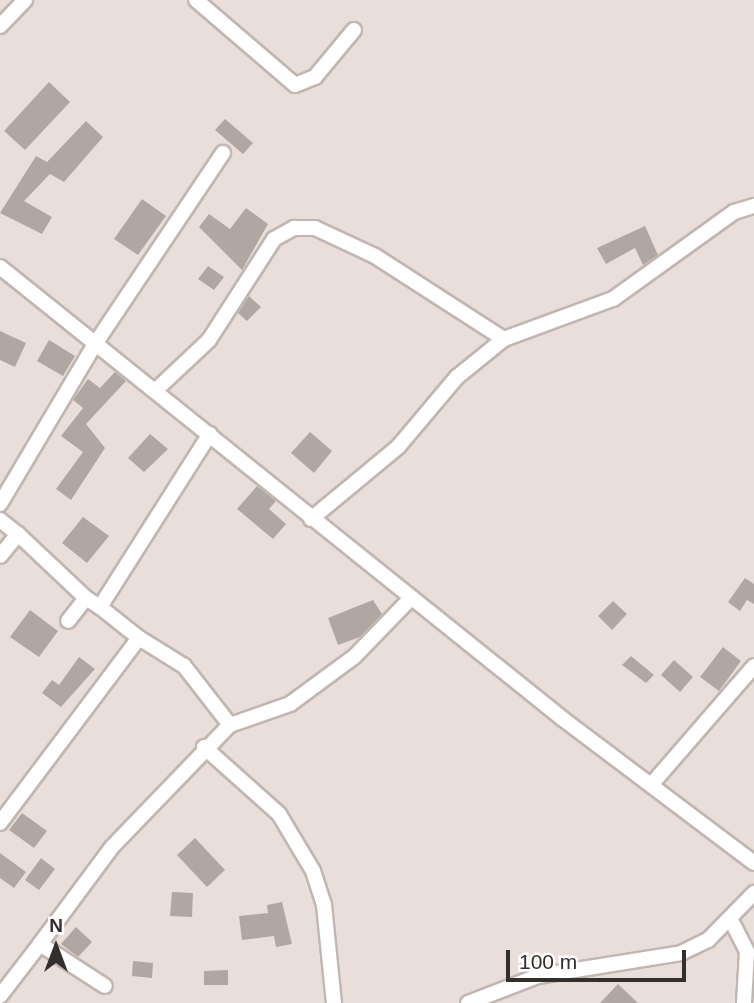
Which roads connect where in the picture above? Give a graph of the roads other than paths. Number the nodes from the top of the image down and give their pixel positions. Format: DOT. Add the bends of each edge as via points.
graph roads {
  1 [pos="25,0"];
  2 [pos="196,0"];
  3 [pos="0,26"];
  4 [pos="354,30"];
  5 [pos="223,153"];
  6 [pos="754,206"];
  7 [pos="0,267"];
  8 [pos="504,340"];
  9 [pos="95,344"];
  10 [pos="157,389"];
  11 [pos="210,435"];
  12 [pos="0,505"];
  13 [pos="311,519"];
  14 [pos="0,520"];
  15 [pos="18,534"];
  16 [pos="0,556"];
  17 [pos="86,598"];
  18 [pos="411,598"];
  19 [pos="100,607"];
  20 [pos="68,621"];
  21 [pos="139,638"];
  22 [pos="754,666"];
  23 [pos="230,725"];
  24 [pos="204,747"];
  25 [pos="651,785"];
  26 [pos="0,823"];
  27 [pos="754,863"];
  28 [pos="754,893"];
  29 [pos="732,920"];
  30 [pos="40,943"];
  31 [pos="105,986"];
  32 [pos="0,996"];
  33 [pos="334,1003"];
  34 [pos="468,1003"];
  35 [pos="744,1003"];
  1 -- 3 [label="street"];
  2 -- 4 [label="street" via="295,85 315,77"];
  5 -- 9 [label="street"];
  6 -- 8 [label="street" via="734,212 624,293"];
  7 -- 9 [label="street"];
  8 -- 10 [label="street" via="375,256 315,228 294,228 274,239 209,340"];
  8 -- 13 [label="street" via="449,385 398,447"];
  9 -- 10 [label="street"];
  9 -- 12 [label="street"];
  10 -- 11 [label="street"];
  11 -- 13 [label="street"];
  11 -- 19 [label="street"];
  13 -- 18 [label="street"];
  14 -- 15 [label="street"];
  15 -- 16 [label="street"];
  15 -- 17 [label="street"];
  17 -- 19 [label="street"];
  17 -- 20 [label="street"];
  18 -- 23 [label="street" via="354,657 290,705"];
  18 -- 25 [label="street"];
  19 -- 21 [label="street"];
  21 -- 23 [label="street" via="184,666"];
  21 -- 26 [label="street"];
  22 -- 25 [label="street"];
  23 -- 24 [label="street"];
  24 -- 30 [label="street" via="112,847"];
  24 -- 33 [label="street" via="279,814 313,871 324,905"];
  25 -- 27 [label="street"];
  28 -- 29 [label="street"];
  29 -- 34 [label="street" via="681,953 538,976"];
  29 -- 35 [label="street" via="747,952"];
  30 -- 31 [label="street"];
  30 -- 32 [label="street"];
}
